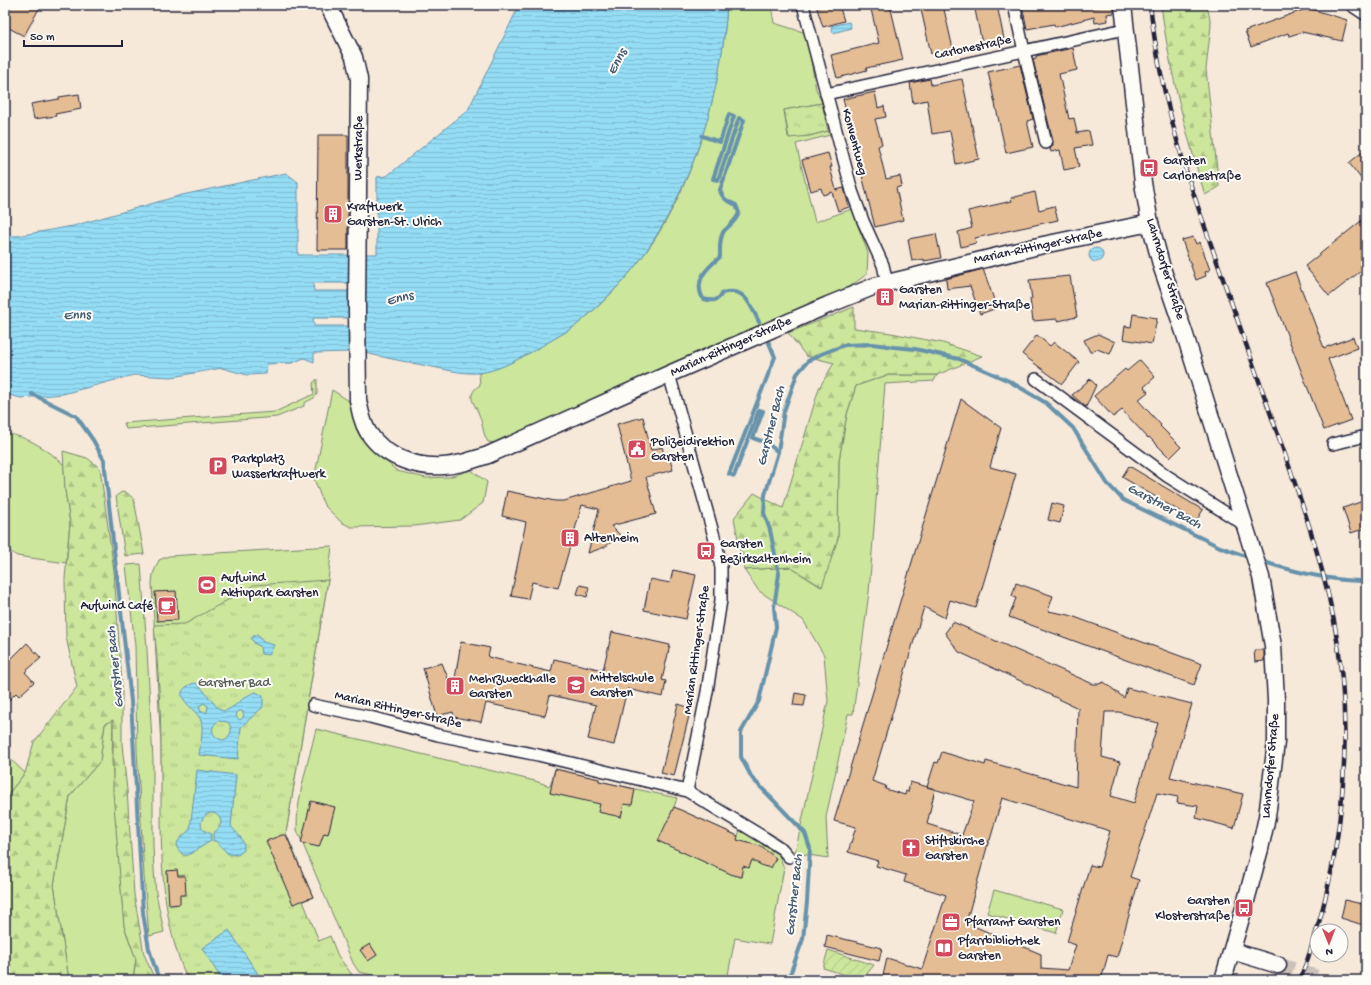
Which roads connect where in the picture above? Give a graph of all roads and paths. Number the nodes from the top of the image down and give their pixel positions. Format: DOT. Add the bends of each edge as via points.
graph roads {
  1 [pos="328,5"];
  2 [pos="803,5"];
  3 [pos="1014,5"];
  4 [pos="1122,5"];
  5 [pos="1351,5"];
  6 [pos="1366,15"];
  7 [pos="1125,29"];
  8 [pos="1024,52"];
  9 [pos="826,94"];
  10 [pos="1046,143"];
  11 [pos="1150,223"];
  12 [pos="887,283"];
  13 [pos="669,374"];
  14 [pos="1036,379"];
  15 [pos="357,394"];
  16 [pos="1366,436"];
  17 [pos="1333,444"];
  18 [pos="1247,530"];
  19 [pos="313,705"];
  20 [pos="687,791"];
  21 [pos="789,857"];
  22 [pos="1232,951"];
  23 [pos="1278,965"];
  24 [pos="1223,980"];
  1 -- 15 [label="street, Werkstraße" via="354,57 359,79"];
  2 -- 9 [label="street, Konventweg"];
  3 -- 8 [label="street"];
  4 -- 7 [label="street, Lahrndorfer Straße"];
  5 -- 6 [label="street"];
  7 -- 8 [label="street, Carlonestraße"];
  7 -- 11 [label="street, Lahrndorfer Straße"];
  8 -- 9 [label="street, Carlonestraße"];
  8 -- 10 [label="street"];
  9 -- 12 [label="street, Konventweg" via="852,191"];
  11 -- 12 [label="street, Marian-Rittinger-Straße" via="1043,245"];
  11 -- 18 [label="street, Lahrndorfer Straße" via="1162,268"];
  12 -- 13 [label="street, Marian-Rittinger-Straße" via="828,305"];
  13 -- 15 [label="street, Marian-Rittinger-Straße" via="488,455 443,466 424,466 409,462 394,456 381,446 369,433 361,415"];
  13 -- 20 [label="street, Marian Rittinger-Straße" via="722,568 721,600 707,692"];
  14 -- 18 [label="street" via="1167,476"];
  16 -- 17 [label="street"];
  18 -- 22 [label="street, Lahrndorfer Straße" via="1261,577 1273,646 1276,742 1268,817"];
  19 -- 20 [label="street, Marian Rittinger-Straße"];
  20 -- 21 [label="street, Marian Rittinger-Straße" via="782,849"];
  22 -- 23 [label="street"];
  22 -- 24 [label="street, Lahrndorfer Straße"];
}
